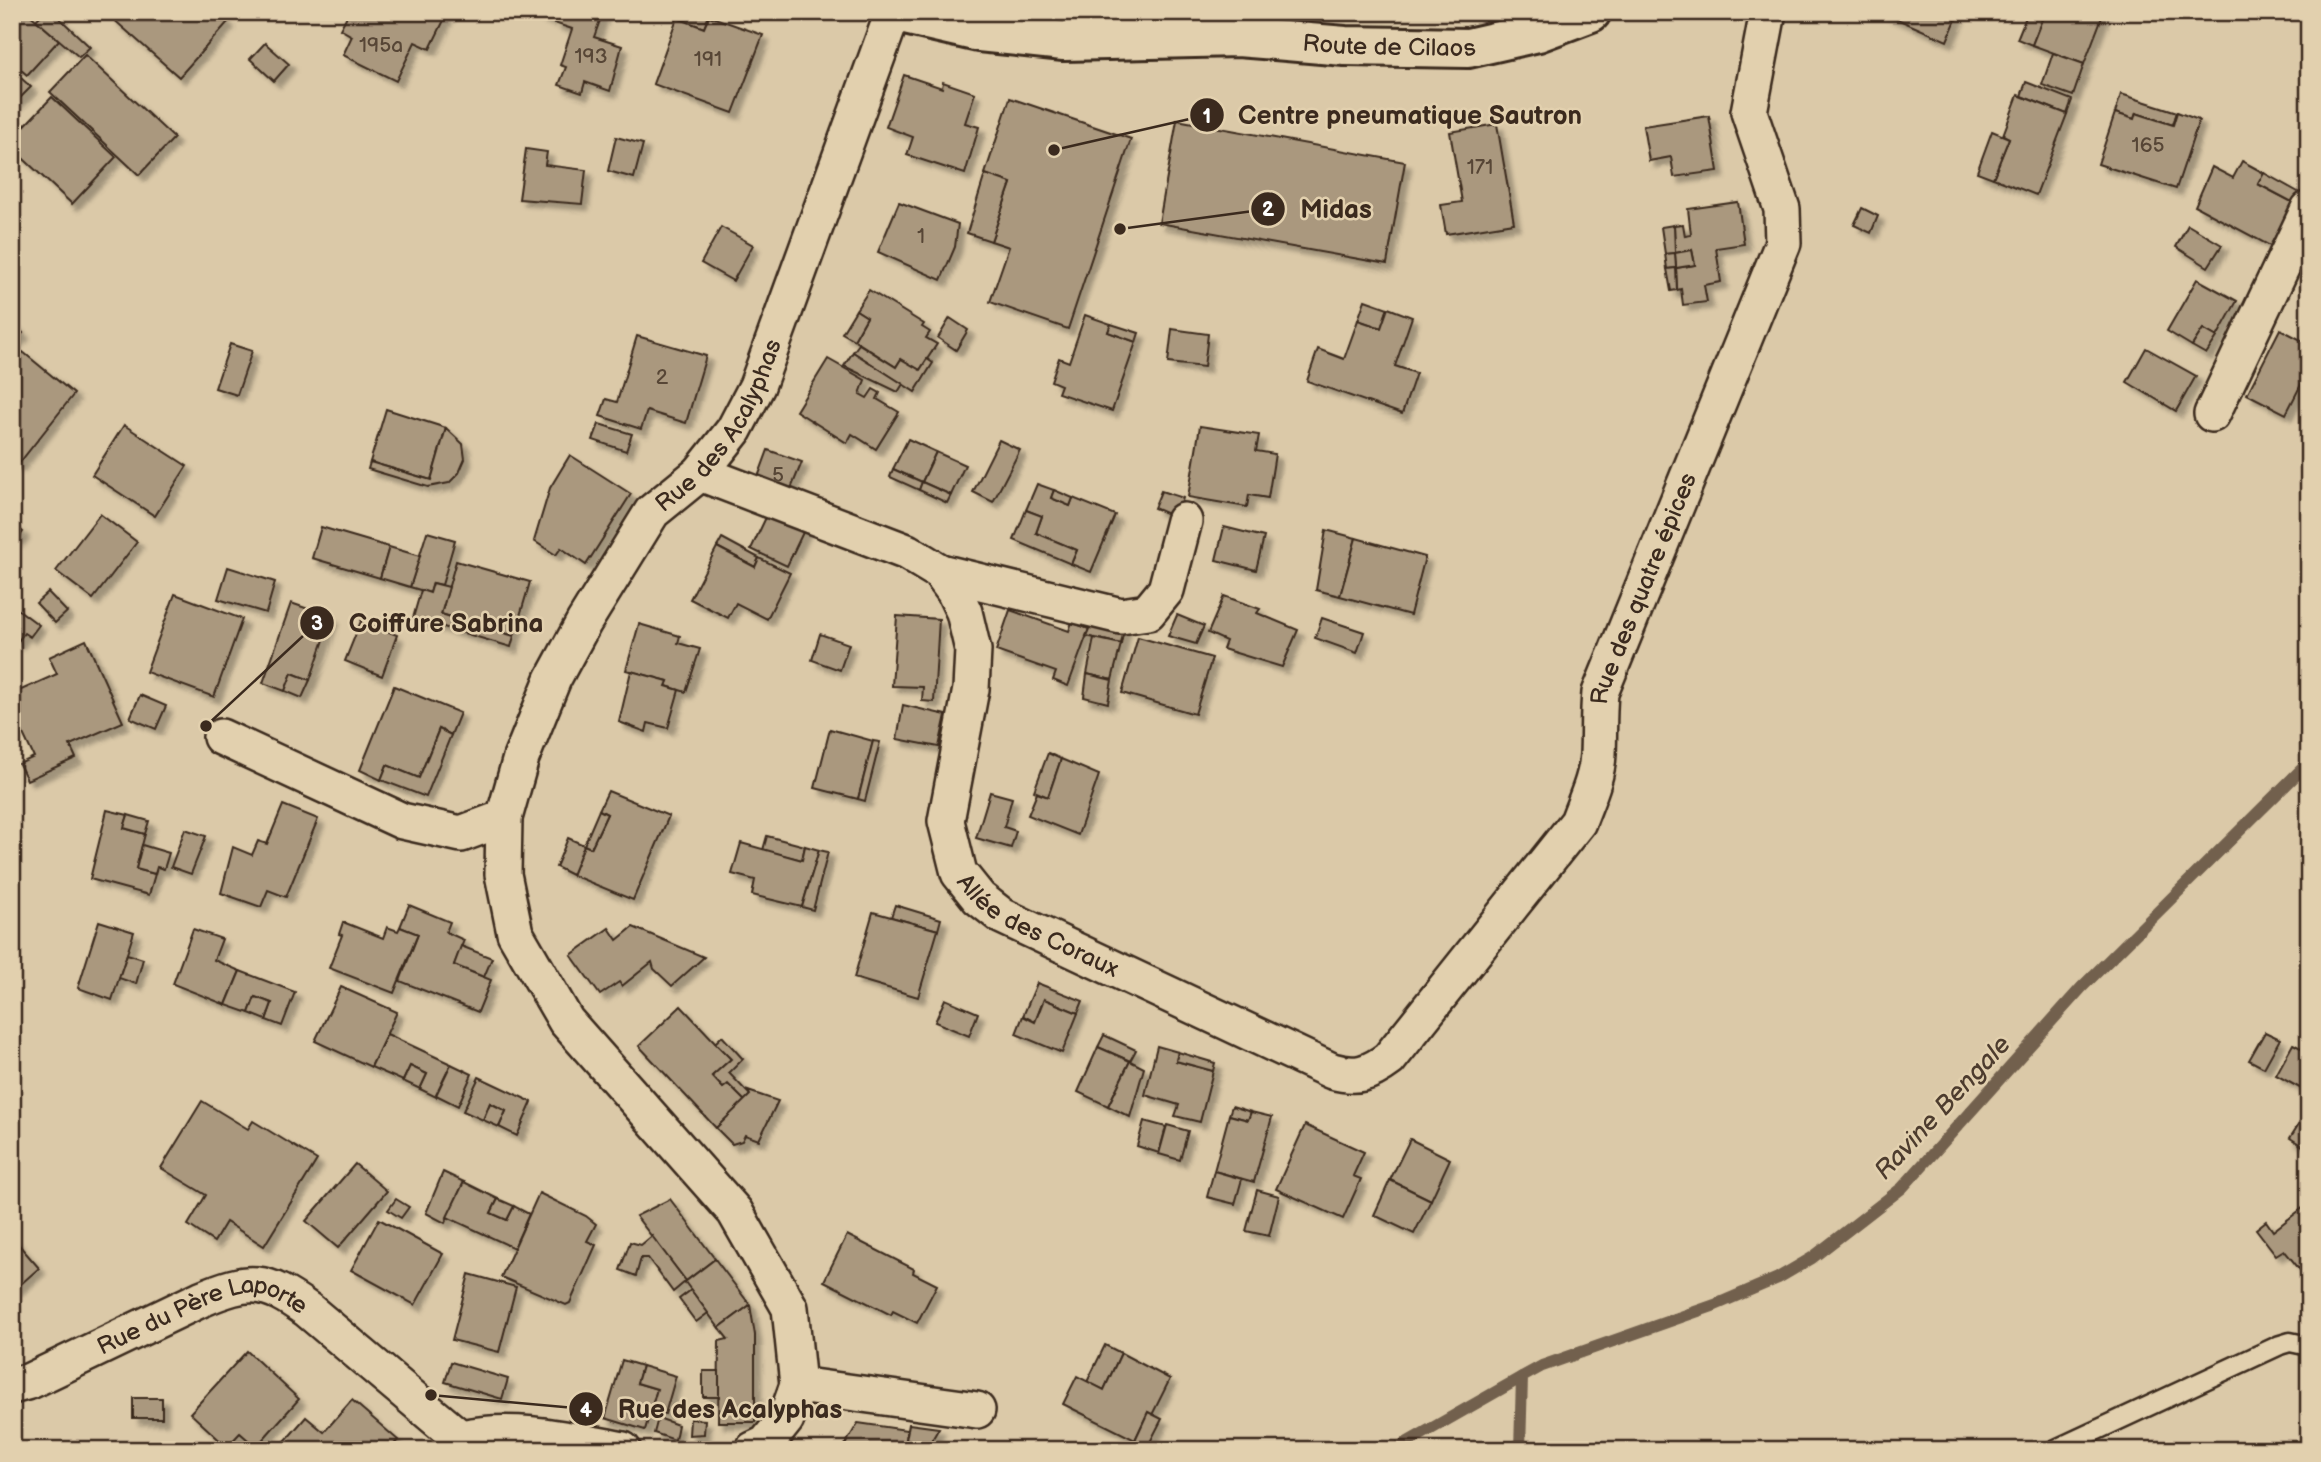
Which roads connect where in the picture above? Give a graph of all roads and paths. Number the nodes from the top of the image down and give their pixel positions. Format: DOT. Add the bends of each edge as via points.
graph roads {
  1 [pos="1591,12"];
  2 [pos="1768,12"];
  3 [pos="892,13"];
  4 [pos="2309,209"];
  5 [pos="2211,414"];
  6 [pos="700,473"];
  7 [pos="1184,521"];
  8 [pos="940,572"];
  9 [pos="221,737"];
  10 [pos="504,817"];
  11 [pos="1332,1071"];
  12 [pos="2309,1346"];
  13 [pos="798,1385"];
  14 [pos="12,1386"];
  15 [pos="977,1410"];
  16 [pos="467,1444"];
  17 [pos="623,1450"];
  18 [pos="753,1450"];
  19 [pos="2053,1450"];
  1 -- 3 [label="main road, Route de Cilaos" via="1538,32 1468,48 1345,46 1238,37 1064,41 979,32"];
  2 -- 11 [label="street, Rue des quatre épices" via="1749,112 1782,209 1783,243 1600,693 1594,782 1582,812 1389,1059 1368,1074 1348,1076"];
  3 -- 6 [label="street, Rue des Acalyphas" via="757,386 734,430"];
  4 -- 5 [label="street"];
  6 -- 8 [label="street, Allée des Coraux" via="907,552"];
  6 -- 10 [label="street, Rue des Acalyphas" via="652,512 584,622 530,735"];
  7 -- 8 [label="street, Allée des Coraux" via="1166,590 1148,612 1121,616"];
  8 -- 11 [label="street, Allée des Coraux" via="964,612 973,650 971,689 946,821 959,873 979,898 1002,916"];
  9 -- 10 [label="street" via="402,821 461,834"];
  10 -- 13 [label="street, Rue des Acalyphas" via="503,874 515,933 566,1021 735,1212 790,1308"];
  12 -- 19 [label="lane" via="2280,1345"];
  13 -- 15 [label="street"];
  13 -- 18 [label="street, Rue des Acalyphas" via="786,1419 766,1444"];
  14 -- 16 [label="street, Rue du Père Laporte" via="201,1299 230,1287 259,1283 285,1293 309,1310"];
  16 -- 17 [label="street" via="489,1432 525,1433"];
}
